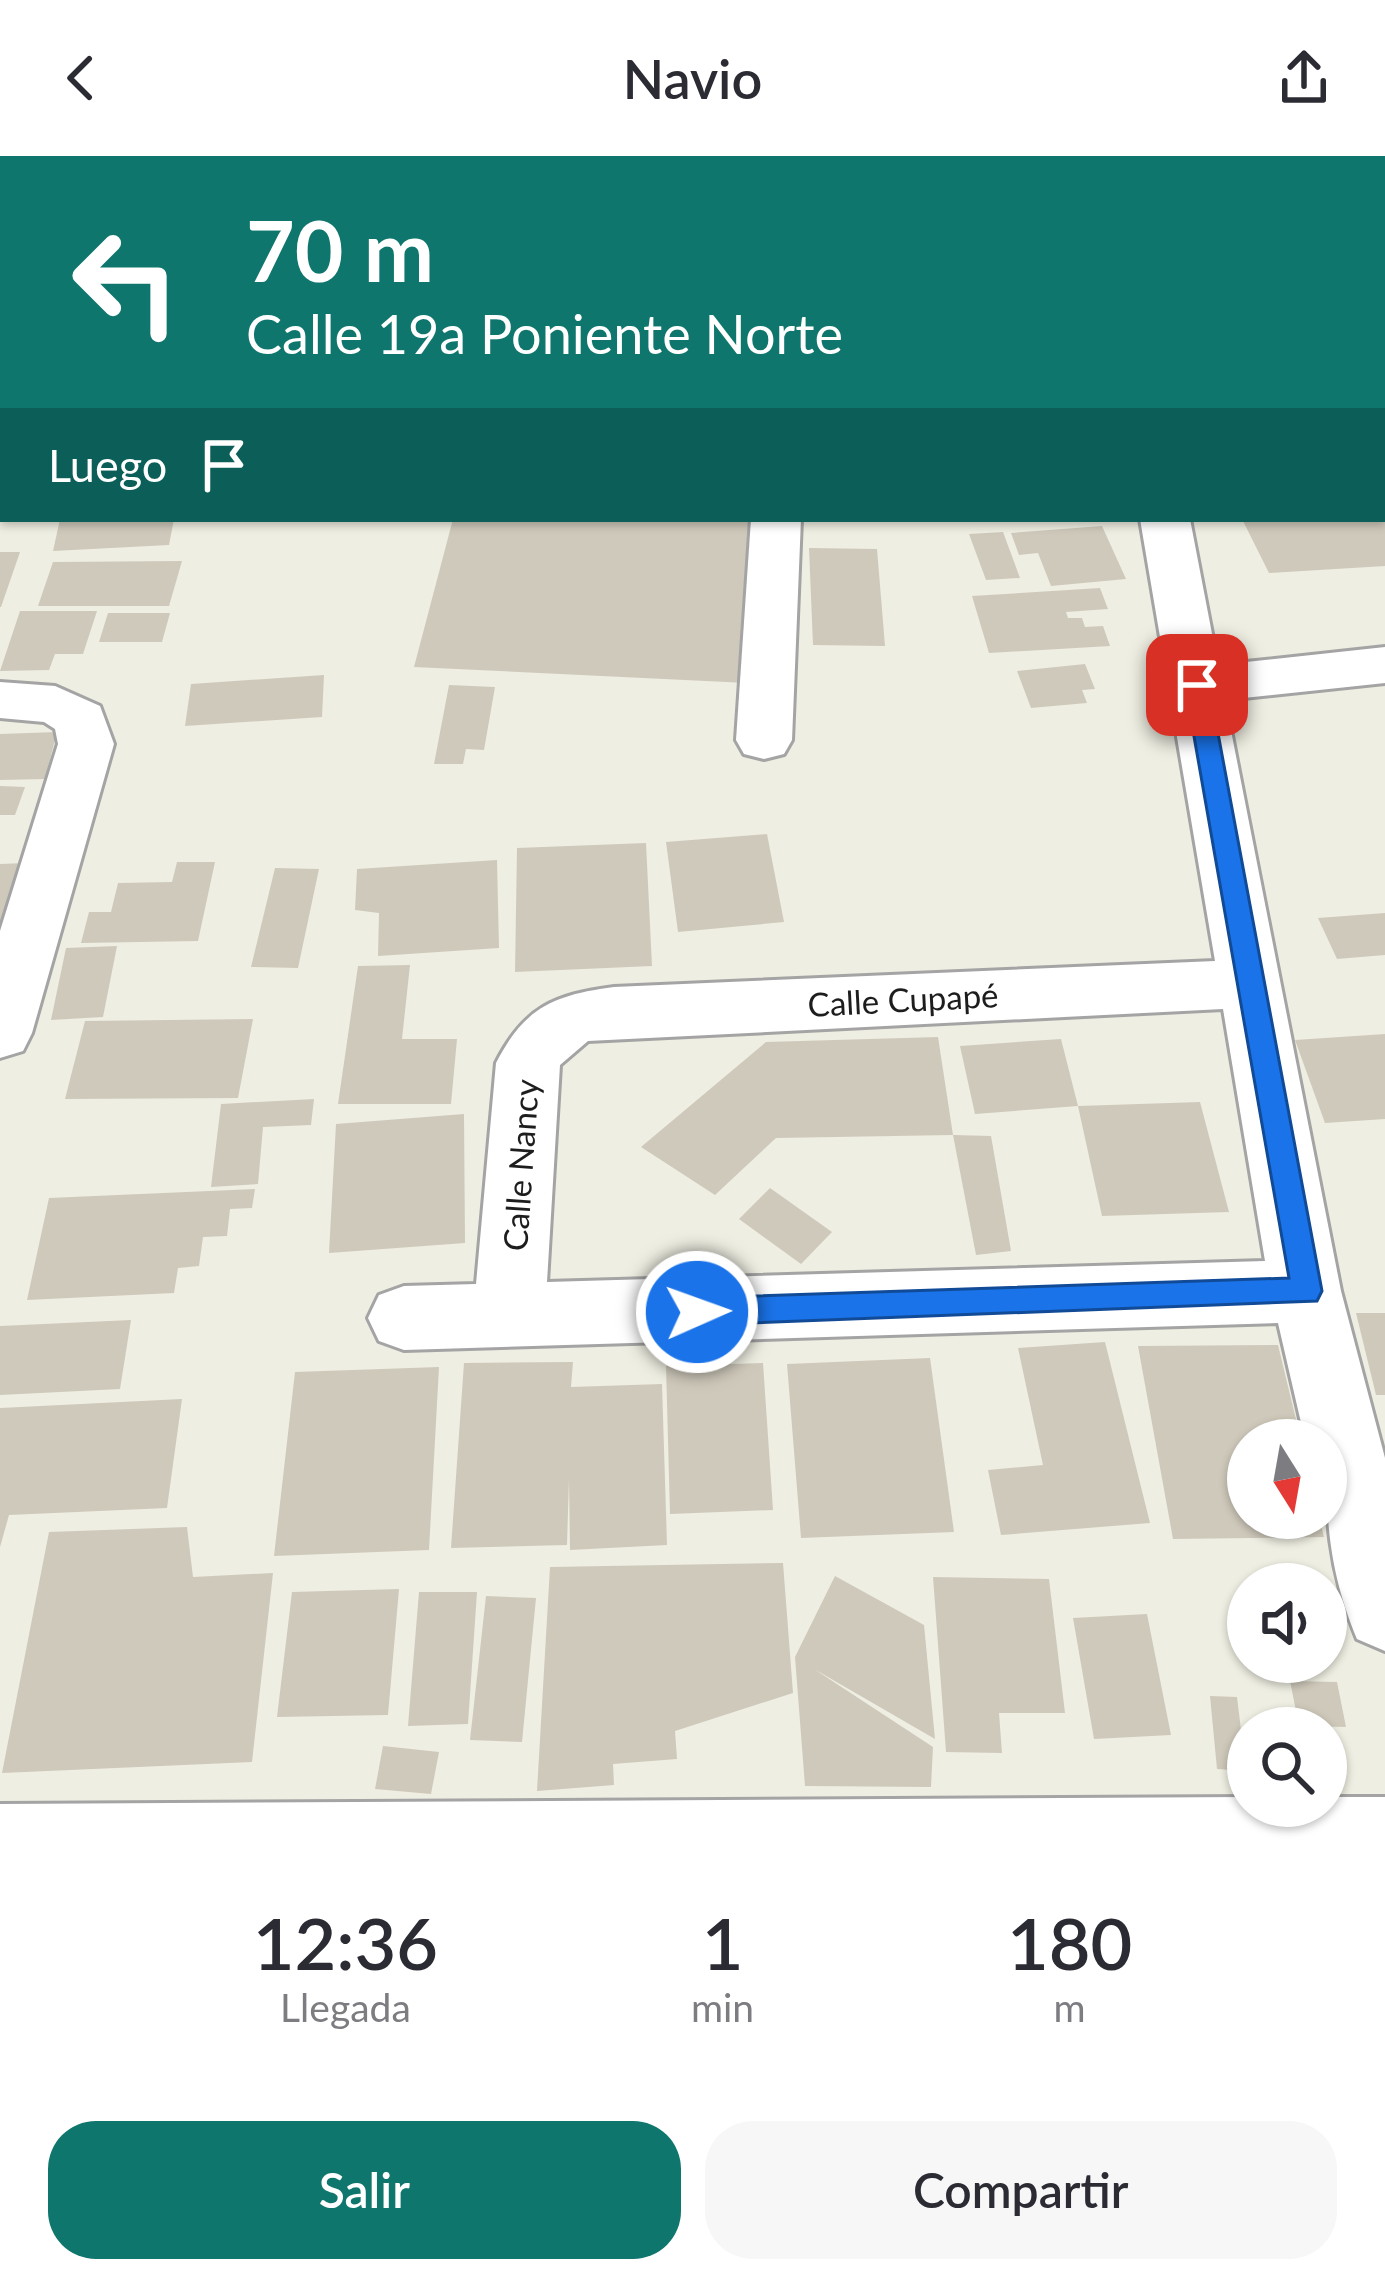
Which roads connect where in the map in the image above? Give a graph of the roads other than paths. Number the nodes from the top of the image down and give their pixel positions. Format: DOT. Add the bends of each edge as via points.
graph roads {
  1 [pos="776,522"];
  2 [pos="1166,522"];
  3 [pos="1385,664"];
  4 [pos="1197,685"];
  5 [pos="0,700"];
  6 [pos="764,740"];
  7 [pos="1248,984"];
  8 [pos="559,1024"];
  9 [pos="0,1033"];
  10 [pos="1306,1291"];
  11 [pos="404,1318"];
  12 [pos="509,1318"];
  13 [pos="1361,1415"];
  14 [pos="1385,1611"];
  15 [pos="1385,1840"];
  16 [pos="0,1847"];
  1 -- 6 [label="street"];
  2 -- 4 [label="street"];
  3 -- 4 [label="street"];
  4 -- 7 [label="street"];
  5 -- 9 [label="street" via="55,704 81,719 86,744"];
  7 -- 8 [label="street, Calle Cupapé" via="614,1012"];
  7 -- 10 [label="street"];
  8 -- 12 [label="street, Calle Nancy" via="538,1040 528,1063"];
  10 -- 12 [label="street"];
  10 -- 13 [label="street"];
  11 -- 12 [label="street"];
  13 -- 14 [label="street"];
  15 -- 16 [label="street"];
}
